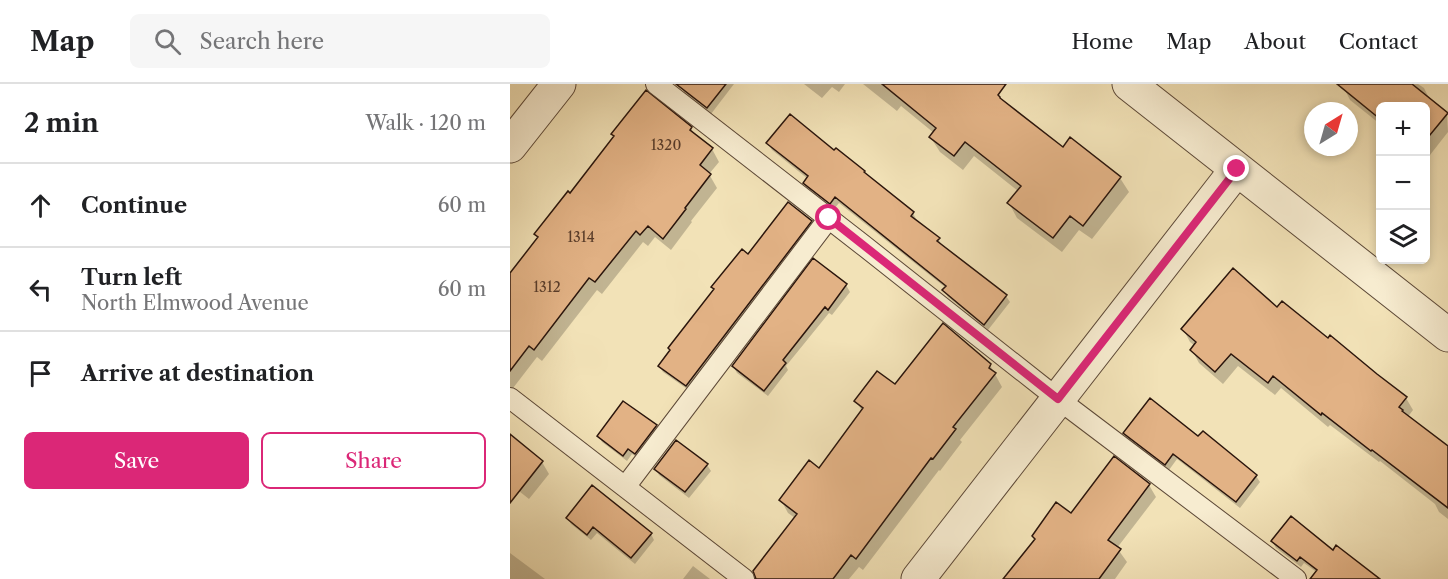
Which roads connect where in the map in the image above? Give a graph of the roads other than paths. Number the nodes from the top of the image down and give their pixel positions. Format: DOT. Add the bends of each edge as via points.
graph roads {
  1 [pos="559,84"];
  2 [pos="656,84"];
  3 [pos="1128,84"];
  4 [pos="510,146"];
  5 [pos="1237,169"];
  6 [pos="829,218"];
  7 [pos="1448,335"];
  8 [pos="510,398"];
  9 [pos="1058,399"];
  10 [pos="625,487"];
  11 [pos="1287,576"];
  12 [pos="744,579"];
  13 [pos="918,579"];
  1 -- 4 [label="street"];
  2 -- 6 [label="lane"];
  3 -- 5 [label="street"];
  5 -- 7 [label="street"];
  5 -- 9 [label="street"];
  6 -- 9 [label="lane"];
  6 -- 10 [label="lane"];
  8 -- 10 [label="lane"];
  9 -- 11 [label="lane"];
  9 -- 13 [label="street"];
  10 -- 12 [label="lane"];
}
